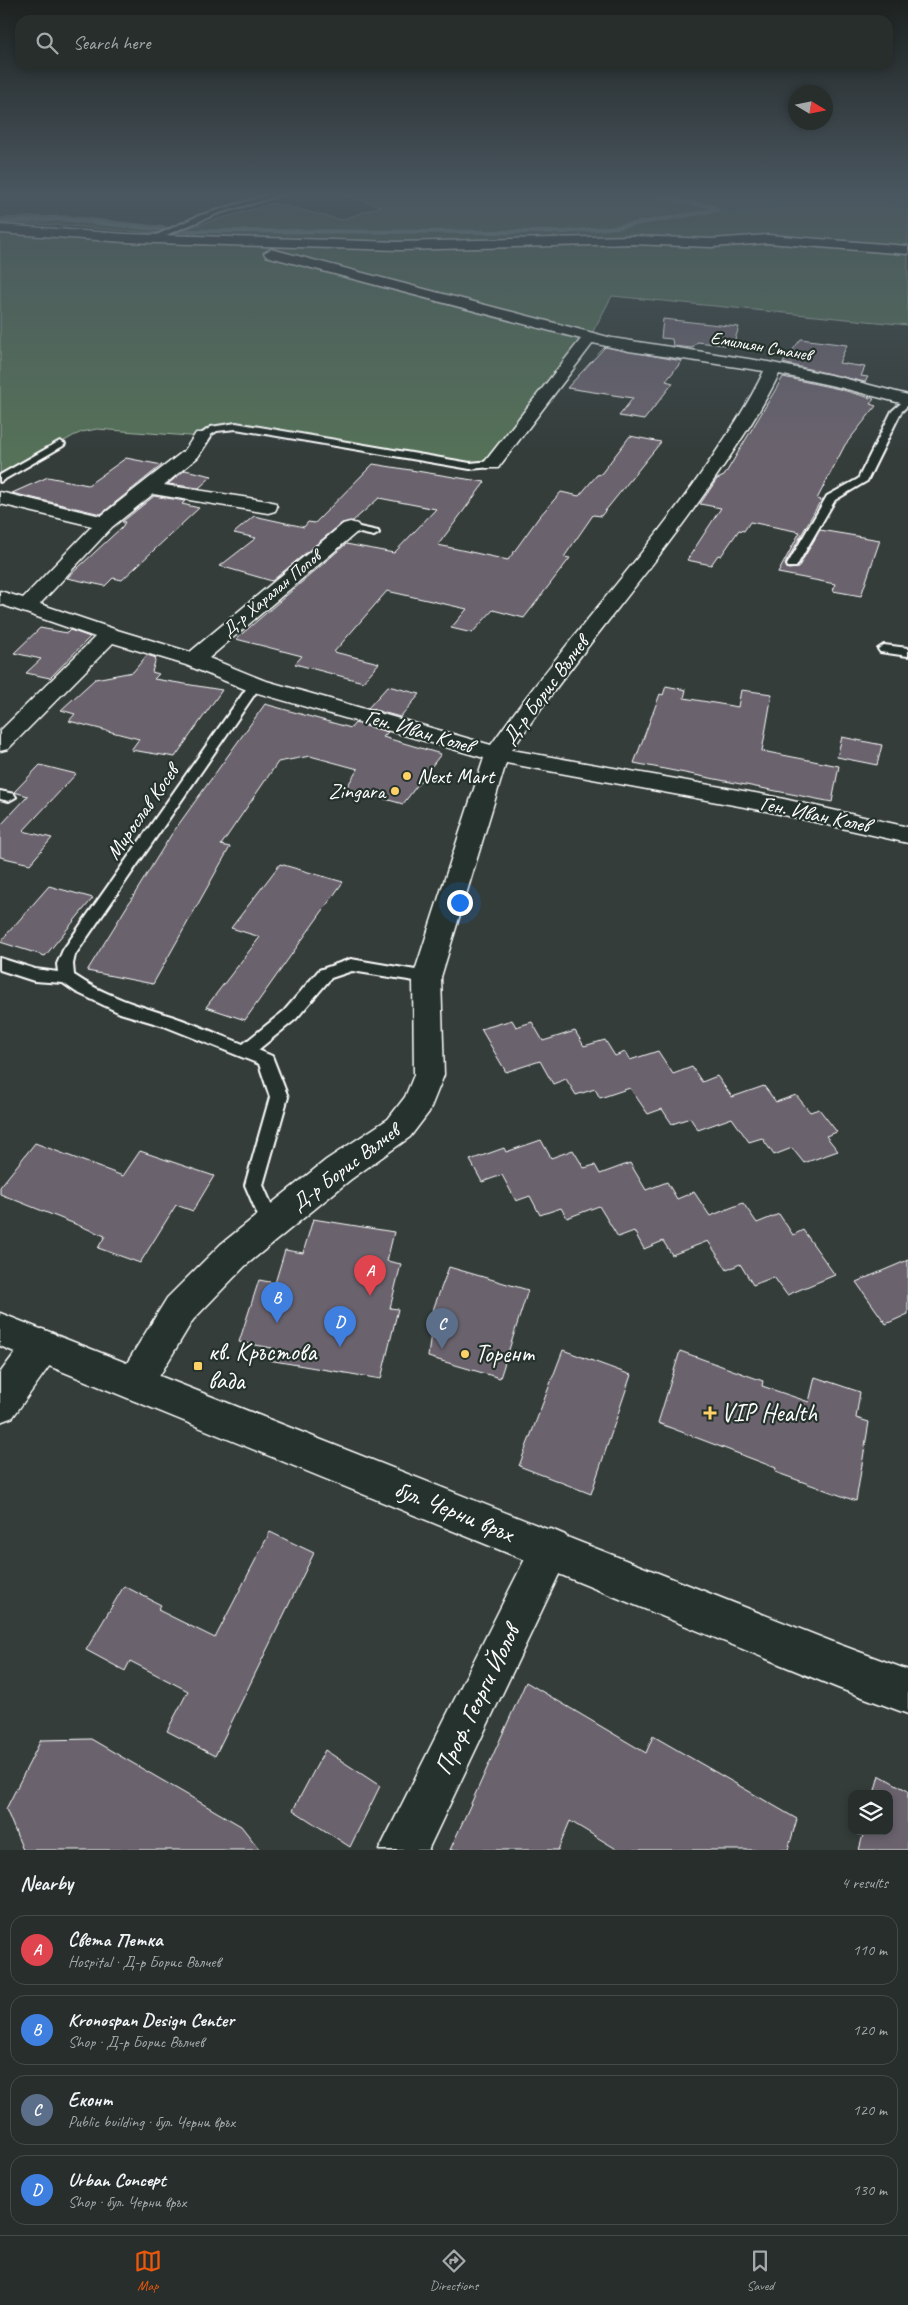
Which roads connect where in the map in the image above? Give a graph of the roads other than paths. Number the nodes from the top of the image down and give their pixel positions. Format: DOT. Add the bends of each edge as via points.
graph roads {
  1 [pos="381,280"];
  2 [pos="590,337"];
  3 [pos="773,369"];
  4 [pos="908,400"];
  5 [pos="202,437"];
  6 [pos="60,444"];
  7 [pos="492,464"];
  8 [pos="0,479"];
  9 [pos="151,488"];
  10 [pos="0,498"];
  11 [pos="268,507"];
  12 [pos="105,523"];
  13 [pos="350,528"];
  14 [pos="374,532"];
  15 [pos="792,565"];
  16 [pos="0,597"];
  17 [pos="27,606"];
  18 [pos="109,634"];
  19 [pos="884,649"];
  20 [pos="908,652"];
  21 [pos="194,660"];
  22 [pos="255,684"];
  23 [pos="0,744"];
  24 [pos="497,754"];
  25 [pos="908,835"];
  26 [pos="0,964"];
  27 [pos="66,970"];
  28 [pos="427,977"];
  29 [pos="244,1052"];
  30 [pos="271,1224"];
  31 [pos="0,1329"];
  32 [pos="42,1346"];
  33 [pos="135,1383"];
  34 [pos="0,1404"];
  35 [pos="551,1549"];
  36 [pos="908,1692"];
  37 [pos="402,1850"];
  1 -- 2 [label="street, Емилиян Станев"];
  2 -- 3 [label="street, Емилиян Станев" via="609,343"];
  2 -- 7 [label="street"];
  3 -- 4 [label="street, Емилиян Станев" via="854,384"];
  3 -- 24 [label="street, Д-р Борис Вълчев" via="757,403 693,498 528,709"];
  4 -- 15 [label="lane" via="897,411 862,481 831,498"];
  5 -- 7 [label="lane" via="214,428 236,426 470,466"];
  5 -- 9 [label="street" via="192,453"];
  6 -- 8 [label="lane"];
  9 -- 11 [label="street"];
  9 -- 12 [label="street"];
  10 -- 12 [label="street"];
  12 -- 17 [label="street"];
  13 -- 14 [label="lane"];
  13 -- 21 [label="street, Д-р Харалан Попов"];
  16 -- 17 [label="street, Ген. Иван Колев"];
  17 -- 18 [label="street, Ген. Иван Колев"];
  18 -- 21 [label="street, Ген. Иван Колев"];
  18 -- 23 [label="street"];
  19 -- 20 [label="lane"];
  21 -- 22 [label="street, Ген. Иван Колев"];
  22 -- 24 [label="street, Ген. Иван Колев"];
  22 -- 27 [label="lane, Мирослав Косев" via="73,946"];
  24 -- 25 [label="street, Ген. Иван Колев" via="766,804"];
  24 -- 28 [label="street, Д-р Борис Вълчев"];
  26 -- 27 [label="lane" via="34,975"];
  27 -- 29 [label="lane" via="82,988 126,1009 169,1022"];
  28 -- 29 [label="lane" via="351,964 325,974 290,1015"];
  28 -- 30 [label="street, Д-р Борис Вълчев" via="428,1075 418,1103 399,1128 338,1170"];
  29 -- 30 [label="lane" via="266,1060 279,1097 254,1185"];
  30 -- 33 [label="street, Д-р Борис Вълчев" via="233,1254 180,1309"];
  31 -- 32 [label="street, бул. Черни връх"];
  32 -- 33 [label="street, бул. Черни връх"];
  32 -- 34 [label="street"];
  33 -- 35 [label="street, бул. Черни връх"];
  35 -- 36 [label="street, бул. Черни връх"];
  35 -- 37 [label="street, Проф. Георги Йолов"];
}
